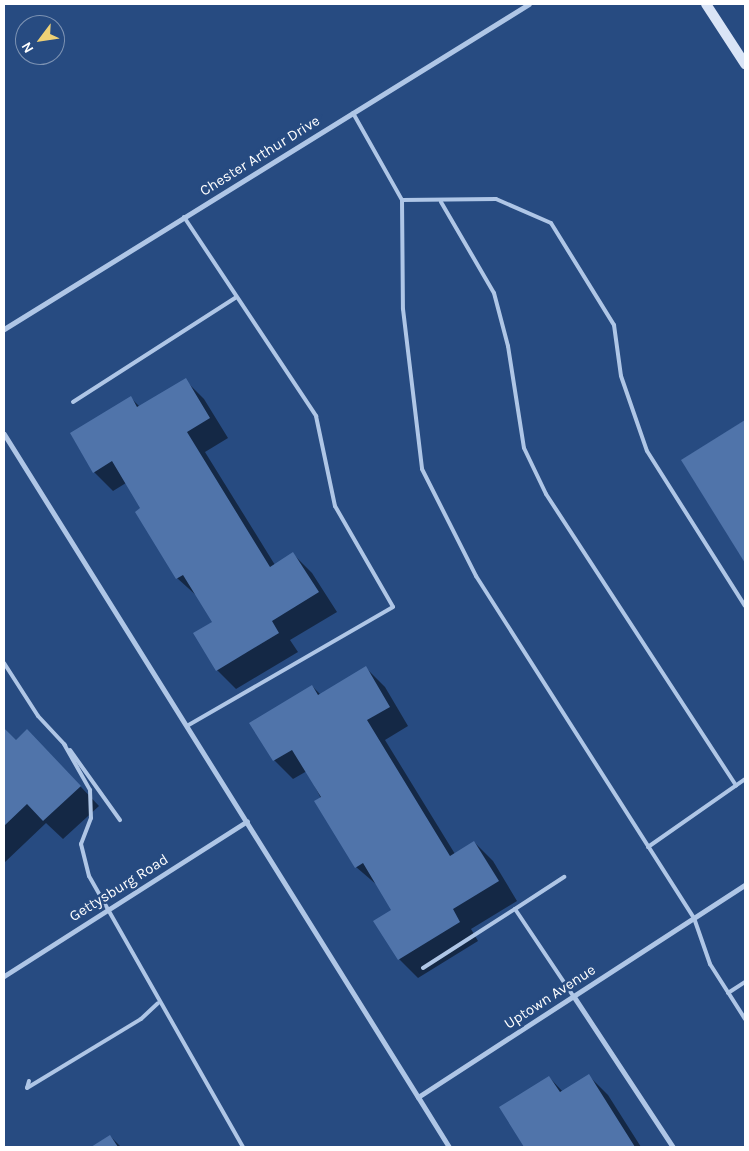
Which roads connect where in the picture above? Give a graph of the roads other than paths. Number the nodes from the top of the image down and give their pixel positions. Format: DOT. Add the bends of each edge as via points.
graph roads {
  1 [pos="529,4"];
  2 [pos="706,4"];
  3 [pos="745,64"];
  4 [pos="353,113"];
  5 [pos="402,200"];
  6 [pos="441,202"];
  7 [pos="184,217"];
  8 [pos="235,298"];
  9 [pos="4,328"];
  10 [pos="73,402"];
  11 [pos="4,434"];
  12 [pos="745,606"];
  13 [pos="4,663"];
  14 [pos="187,726"];
  15 [pos="64,744"];
  16 [pos="745,779"];
  17 [pos="736,786"];
  18 [pos="120,820"];
  19 [pos="248,821"];
  20 [pos="648,847"];
  21 [pos="564,876"];
  22 [pos="745,885"];
  23 [pos="108,909"];
  24 [pos="515,909"];
  25 [pos="694,918"];
  26 [pos="423,968"];
  27 [pos="4,976"];
  28 [pos="745,982"];
  29 [pos="728,993"];
  30 [pos="574,996"];
  31 [pos="158,1003"];
  32 [pos="745,1019"];
  33 [pos="29,1081"];
  34 [pos="418,1097"];
  35 [pos="243,1147"];
  36 [pos="449,1147"];
  37 [pos="673,1147"];
  1 -- 4 [label="street, Chester Arthur Drive"];
  2 -- 3 [label="main road"];
  4 -- 5 [label="lane"];
  4 -- 7 [label="street, Chester Arthur Drive"];
  5 -- 6 [label="lane"];
  5 -- 20 [label="lane" via="403,309 422,468 476,576"];
  6 -- 12 [label="lane" via="496,199 551,223 614,325 621,376 646,451"];
  6 -- 17 [label="lane" via="494,293 508,346 524,448 546,494"];
  7 -- 8 [label="lane"];
  7 -- 9 [label="street, Chester Arthur Drive"];
  8 -- 10 [label="lane"];
  8 -- 14 [label="lane" via="316,416 335,506 393,607"];
  11 -- 14 [label="street"];
  13 -- 15 [label="lane" via="38,716"];
  14 -- 19 [label="street"];
  15 -- 18 [label="lane" via="94,778"];
  15 -- 23 [label="lane" via="90,790 91,818 81,844 89,876"];
  16 -- 17 [label="lane"];
  17 -- 20 [label="lane"];
  19 -- 23 [label="street, Gettysburg Road"];
  19 -- 34 [label="street"];
  20 -- 25 [label="lane"];
  21 -- 24 [label="lane"];
  22 -- 25 [label="street, Uptown Avenue"];
  23 -- 27 [label="street, Gettysburg Road"];
  23 -- 31 [label="lane" via="133,948"];
  24 -- 26 [label="lane"];
  24 -- 30 [label="lane"];
  25 -- 29 [label="lane" via="710,964"];
  25 -- 30 [label="street, Uptown Avenue"];
  28 -- 29 [label="lane"];
  29 -- 32 [label="lane"];
  30 -- 34 [label="street, Uptown Avenue"];
  30 -- 37 [label="street"];
  31 -- 33 [label="lane" via="142,1019 27,1088"];
  31 -- 35 [label="lane"];
  34 -- 36 [label="street"];
}
